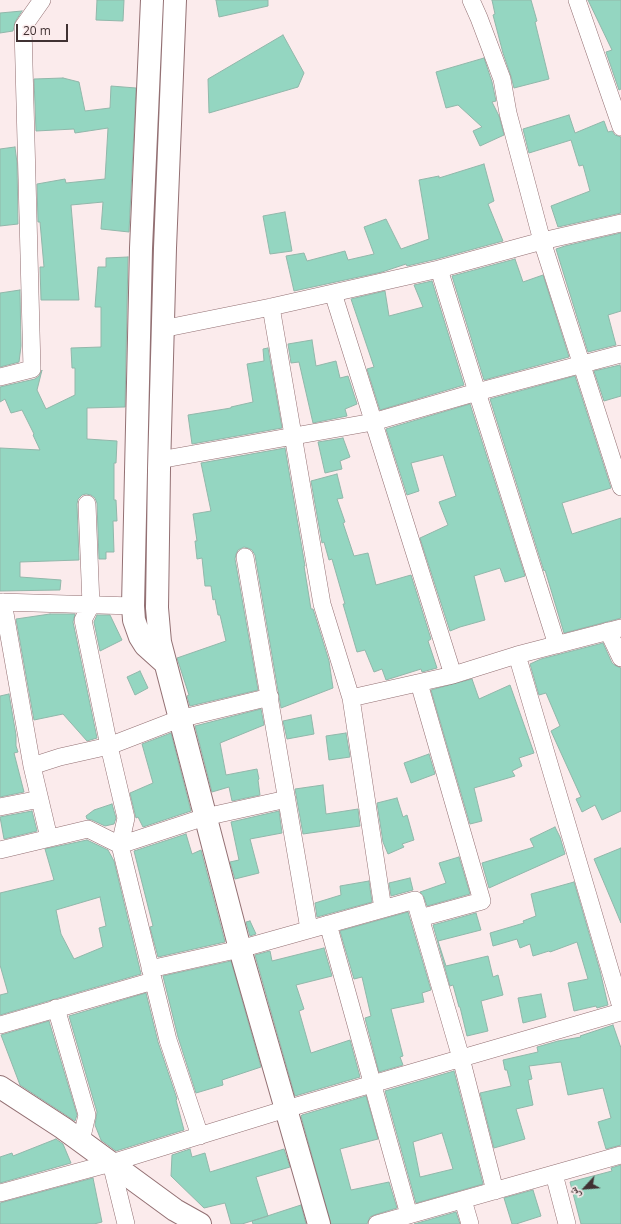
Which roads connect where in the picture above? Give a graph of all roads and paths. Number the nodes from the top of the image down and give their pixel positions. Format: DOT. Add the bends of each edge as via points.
graph roads {
  1 [pos="42,0"];
  2 [pos="152,0"];
  3 [pos="175,0"];
  4 [pos="471,0"];
  5 [pos="577,0"];
  6 [pos="621,126"];
  7 [pos="621,223"];
  8 [pos="542,241"];
  9 [pos="141,248"];
  10 [pos="165,248"];
  11 [pos="439,270"];
  12 [pos="333,293"];
  13 [pos="272,307"];
  14 [pos="162,329"];
  15 [pos="621,354"];
  16 [pos="583,365"];
  17 [pos="0,377"];
  18 [pos="477,392"];
  19 [pos="373,422"];
  20 [pos="294,437"];
  21 [pos="159,460"];
  22 [pos="621,487"];
  23 [pos="87,504"];
  24 [pos="245,557"];
  25 [pos="1,602"];
  26 [pos="91,605"];
  27 [pos="133,606"];
  28 [pos="615,629"];
  29 [pos="557,645"];
  30 [pos="517,655"];
  31 [pos="621,658"];
  32 [pos="165,663"];
  33 [pos="453,675"];
  34 [pos="419,682"];
  35 [pos="270,697"];
  36 [pos="351,698"];
  37 [pos="179,719"];
  38 [pos="109,746"];
  39 [pos="32,766"];
  40 [pos="40,799"];
  41 [pos="287,799"];
  42 [pos="0,807"];
  43 [pos="205,817"];
  44 [pos="49,838"];
  45 [pos="120,845"];
  46 [pos="0,850"];
  47 [pos="383,909"];
  48 [pos="420,918"];
  49 [pos="328,924"];
  50 [pos="309,930"];
  51 [pos="240,949"];
  52 [pos="152,975"];
  53 [pos="56,1008"];
  54 [pos="621,1008"];
  55 [pos="621,1012"];
  56 [pos="0,1025"];
  57 [pos="461,1058"];
  58 [pos="372,1084"];
  59 [pos="0,1086"];
  60 [pos="286,1109"];
  61 [pos="200,1136"];
  62 [pos="81,1141"];
  63 [pos="621,1155"];
  64 [pos="111,1163"];
  65 [pos="554,1174"];
  66 [pos="495,1191"];
  67 [pos="0,1193"];
  68 [pos="463,1200"];
  69 [pos="409,1215"];
  70 [pos="126,1224"];
  71 [pos="200,1224"];
  72 [pos="319,1224"];
  73 [pos="377,1224"];
  74 [pos="470,1224"];
  75 [pos="567,1224"];
  1 -- 17 [label="street" via="24,27 32,369"];
  2 -- 9 [label="street"];
  3 -- 10 [label="street"];
  4 -- 8 [label="street" via="502,79 508,113"];
  5 -- 6 [label="street"];
  7 -- 8 [label="street"];
  8 -- 11 [label="street"];
  8 -- 16 [label="street"];
  9 -- 10 [label="street"];
  9 -- 27 [label="street"];
  10 -- 14 [label="street"];
  11 -- 12 [label="street"];
  11 -- 18 [label="street"];
  12 -- 13 [label="street"];
  12 -- 19 [label="street"];
  13 -- 14 [label="street"];
  13 -- 20 [label="street"];
  14 -- 21 [label="street"];
  15 -- 16 [label="street"];
  16 -- 18 [label="street"];
  16 -- 22 [label="street"];
  18 -- 19 [label="street"];
  18 -- 29 [label="street"];
  19 -- 20 [label="street"];
  19 -- 33 [label="street"];
  20 -- 21 [label="street"];
  20 -- 36 [label="street" via="322,604"];
  21 -- 32 [label="street" via="157,608"];
  23 -- 26 [label="street"];
  24 -- 35 [label="street"];
  25 -- 26 [label="street"];
  25 -- 39 [label="street"];
  26 -- 27 [label="street"];
  26 -- 38 [label="street" via="83,620"];
  27 -- 32 [label="street" via="134,620 140,637"];
  28 -- 29 [label="street"];
  28 -- 31 [label="street"];
  29 -- 30 [label="street"];
  30 -- 33 [label="street"];
  30 -- 54 [label="street"];
  32 -- 37 [label="street"];
  33 -- 34 [label="street"];
  34 -- 36 [label="street"];
  34 -- 48 [label="street" via="482,901"];
  35 -- 37 [label="street"];
  35 -- 41 [label="street"];
  36 -- 47 [label="street"];
  37 -- 38 [label="street"];
  37 -- 43 [label="street"];
  38 -- 39 [label="street"];
  38 -- 45 [label="street" via="126,818"];
  39 -- 40 [label="street"];
  40 -- 42 [label="street"];
  40 -- 44 [label="street"];
  41 -- 43 [label="street"];
  41 -- 50 [label="street"];
  43 -- 45 [label="street"];
  43 -- 51 [label="street"];
  44 -- 45 [label="street" via="88,829"];
  44 -- 46 [label="street"];
  45 -- 52 [label="street"];
  47 -- 48 [label="street" via="415,900"];
  47 -- 49 [label="street"];
  48 -- 57 [label="street"];
  49 -- 50 [label="street"];
  49 -- 58 [label="street"];
  50 -- 51 [label="street"];
  51 -- 52 [label="street"];
  51 -- 60 [label="street"];
  52 -- 53 [label="street"];
  52 -- 61 [label="street" via="168,1040"];
  53 -- 56 [label="street"];
  53 -- 62 [label="street" via="87,1115"];
  55 -- 57 [label="street"];
  57 -- 58 [label="street"];
  57 -- 66 [label="street"];
  58 -- 60 [label="street"];
  58 -- 69 [label="street"];
  59 -- 62 [label="street"];
  60 -- 61 [label="street"];
  60 -- 72 [label="street"];
  61 -- 64 [label="street"];
  62 -- 64 [label="street"];
  63 -- 65 [label="street"];
  64 -- 67 [label="street"];
  64 -- 70 [label="street"];
  64 -- 71 [label="street" via="175,1210"];
  65 -- 66 [label="street"];
  65 -- 75 [label="street"];
  66 -- 68 [label="street"];
  68 -- 69 [label="street"];
  68 -- 74 [label="street"];
  69 -- 73 [label="street"];
}
